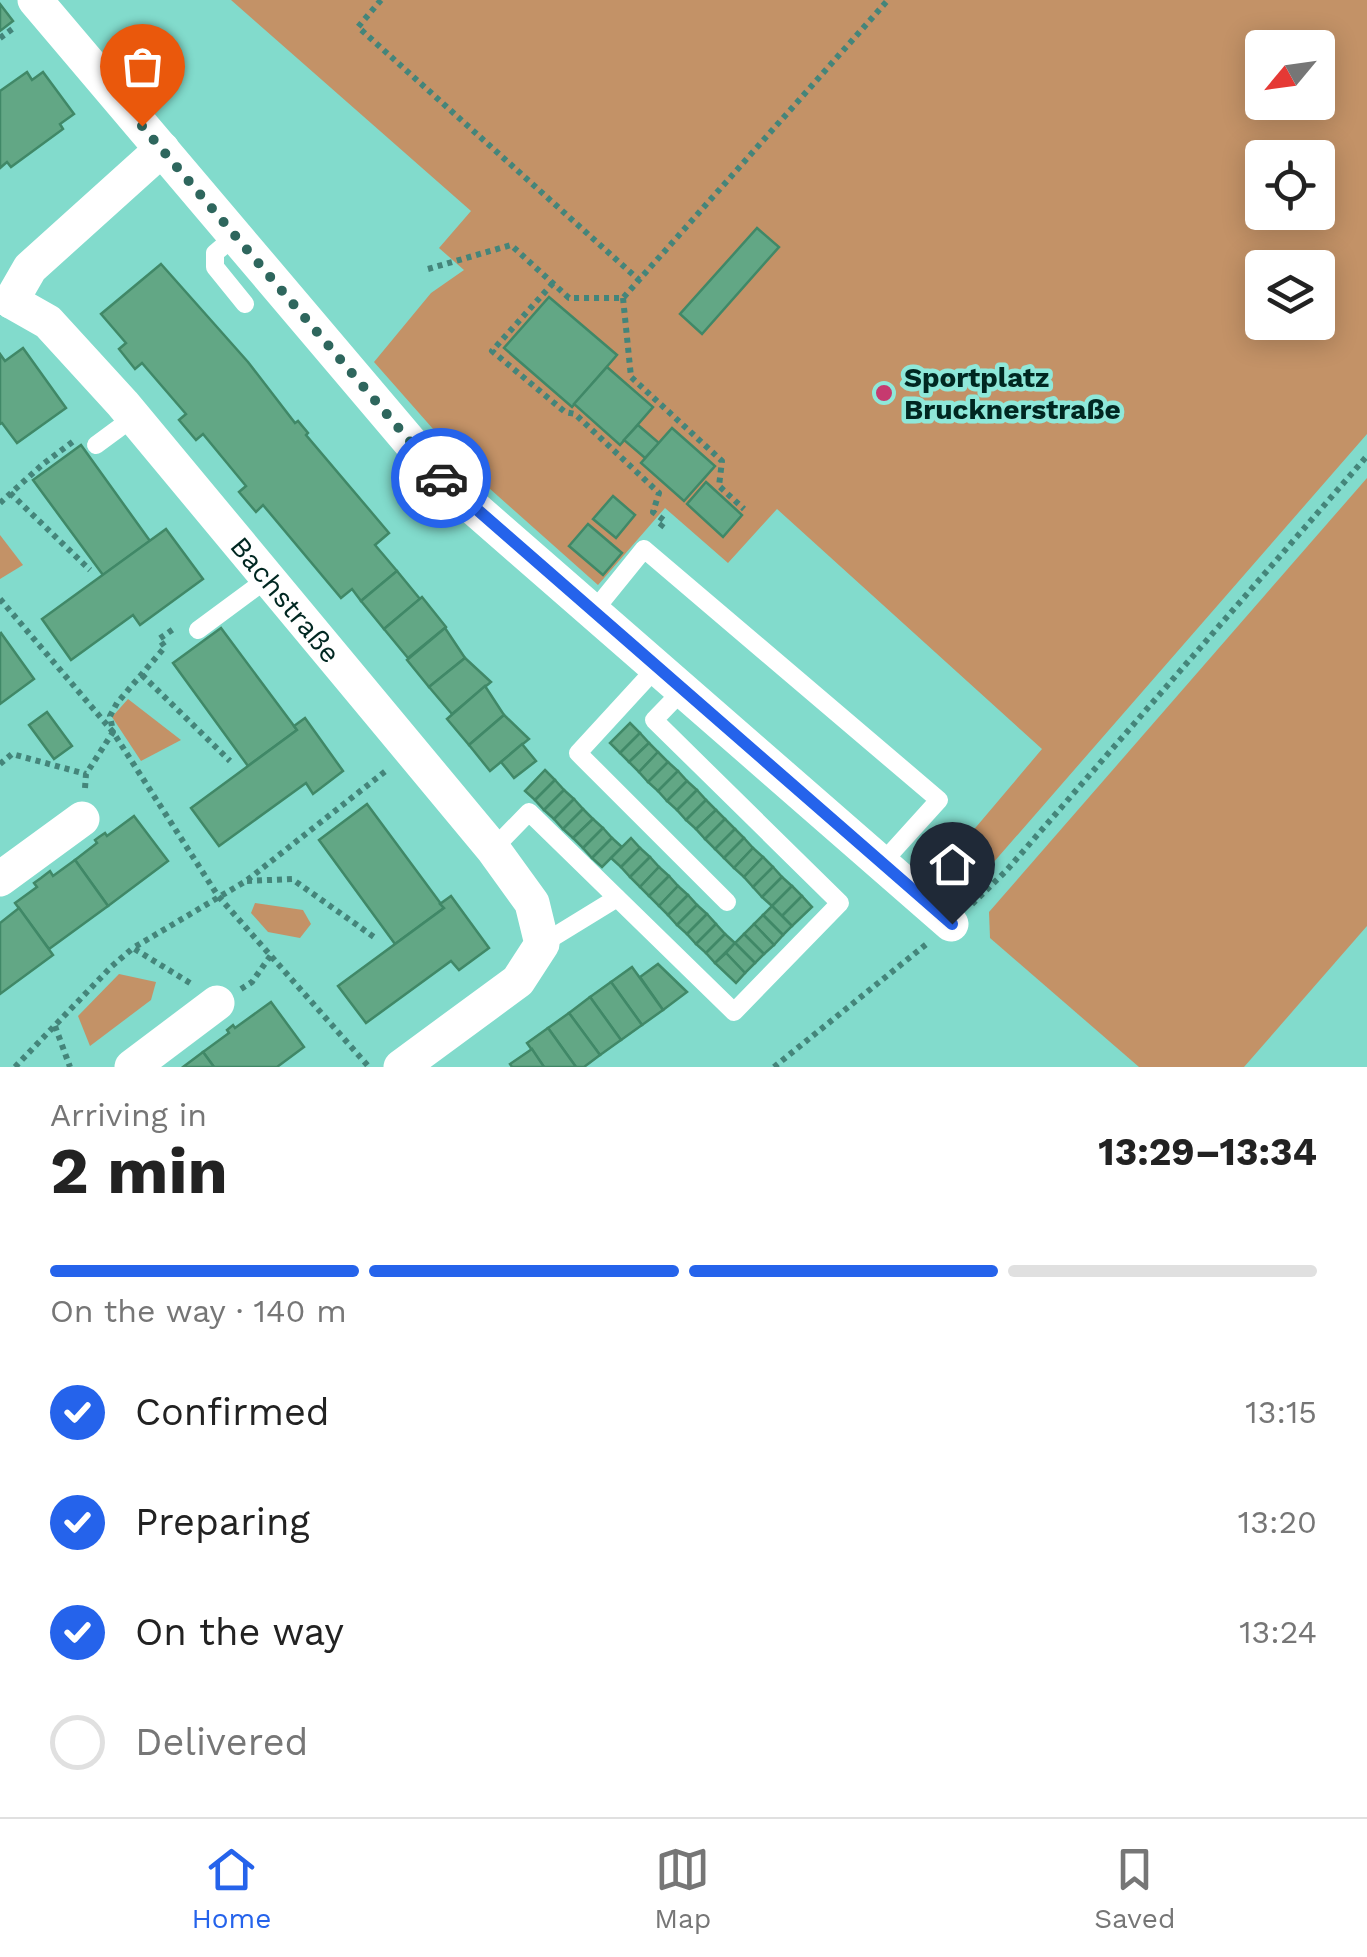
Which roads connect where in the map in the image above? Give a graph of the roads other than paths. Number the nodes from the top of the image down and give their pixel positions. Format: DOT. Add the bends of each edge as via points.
graph roads {
  1 [pos="36,0"];
  2 [pos="162,150"];
  3 [pos="235,236"];
  4 [pos="5,302"];
  5 [pos="245,304"];
  6 [pos="128,411"];
  7 [pos="96,445"];
  8 [pos="267,579"];
  9 [pos="593,612"];
  10 [pos="198,630"];
  11 [pos="670,679"];
  12 [pos="82,819"];
  13 [pos="493,849"];
  14 [pos="882,863"];
  15 [pos="0,878"];
  16 [pos="617,898"];
  17 [pos="727,902"];
  18 [pos="952,924"];
  19 [pos="542,944"];
  20 [pos="217,1004"];
  21 [pos="132,1067"];
  22 [pos="401,1067"];
  1 -- 2 [label="street"];
  2 -- 3 [label="street"];
  2 -- 4 [label="street, Bachstraße" via="30,268"];
  3 -- 5 [label="lane" via="216,253 215,267"];
  3 -- 9 [label="street" via="443,481"];
  4 -- 6 [label="street, Bachstraße" via="48,322"];
  6 -- 7 [label="lane"];
  6 -- 8 [label="street, Bachstraße"];
  8 -- 10 [label="lane"];
  8 -- 13 [label="street, Bachstraße"];
  9 -- 11 [label="street"];
  9 -- 14 [label="lane" via="644,549 940,800"];
  11 -- 14 [label="street"];
  11 -- 16 [label="lane" via="654,720 840,903 734,1012"];
  11 -- 17 [label="lane" via="578,753"];
  12 -- 15 [label="street"];
  13 -- 16 [label="lane" via="529,812"];
  13 -- 19 [label="street, Bachstraße" via="532,904"];
  14 -- 18 [label="street"];
  16 -- 19 [label="lane"];
  19 -- 22 [label="street" via="518,980"];
  20 -- 21 [label="street"];
}
